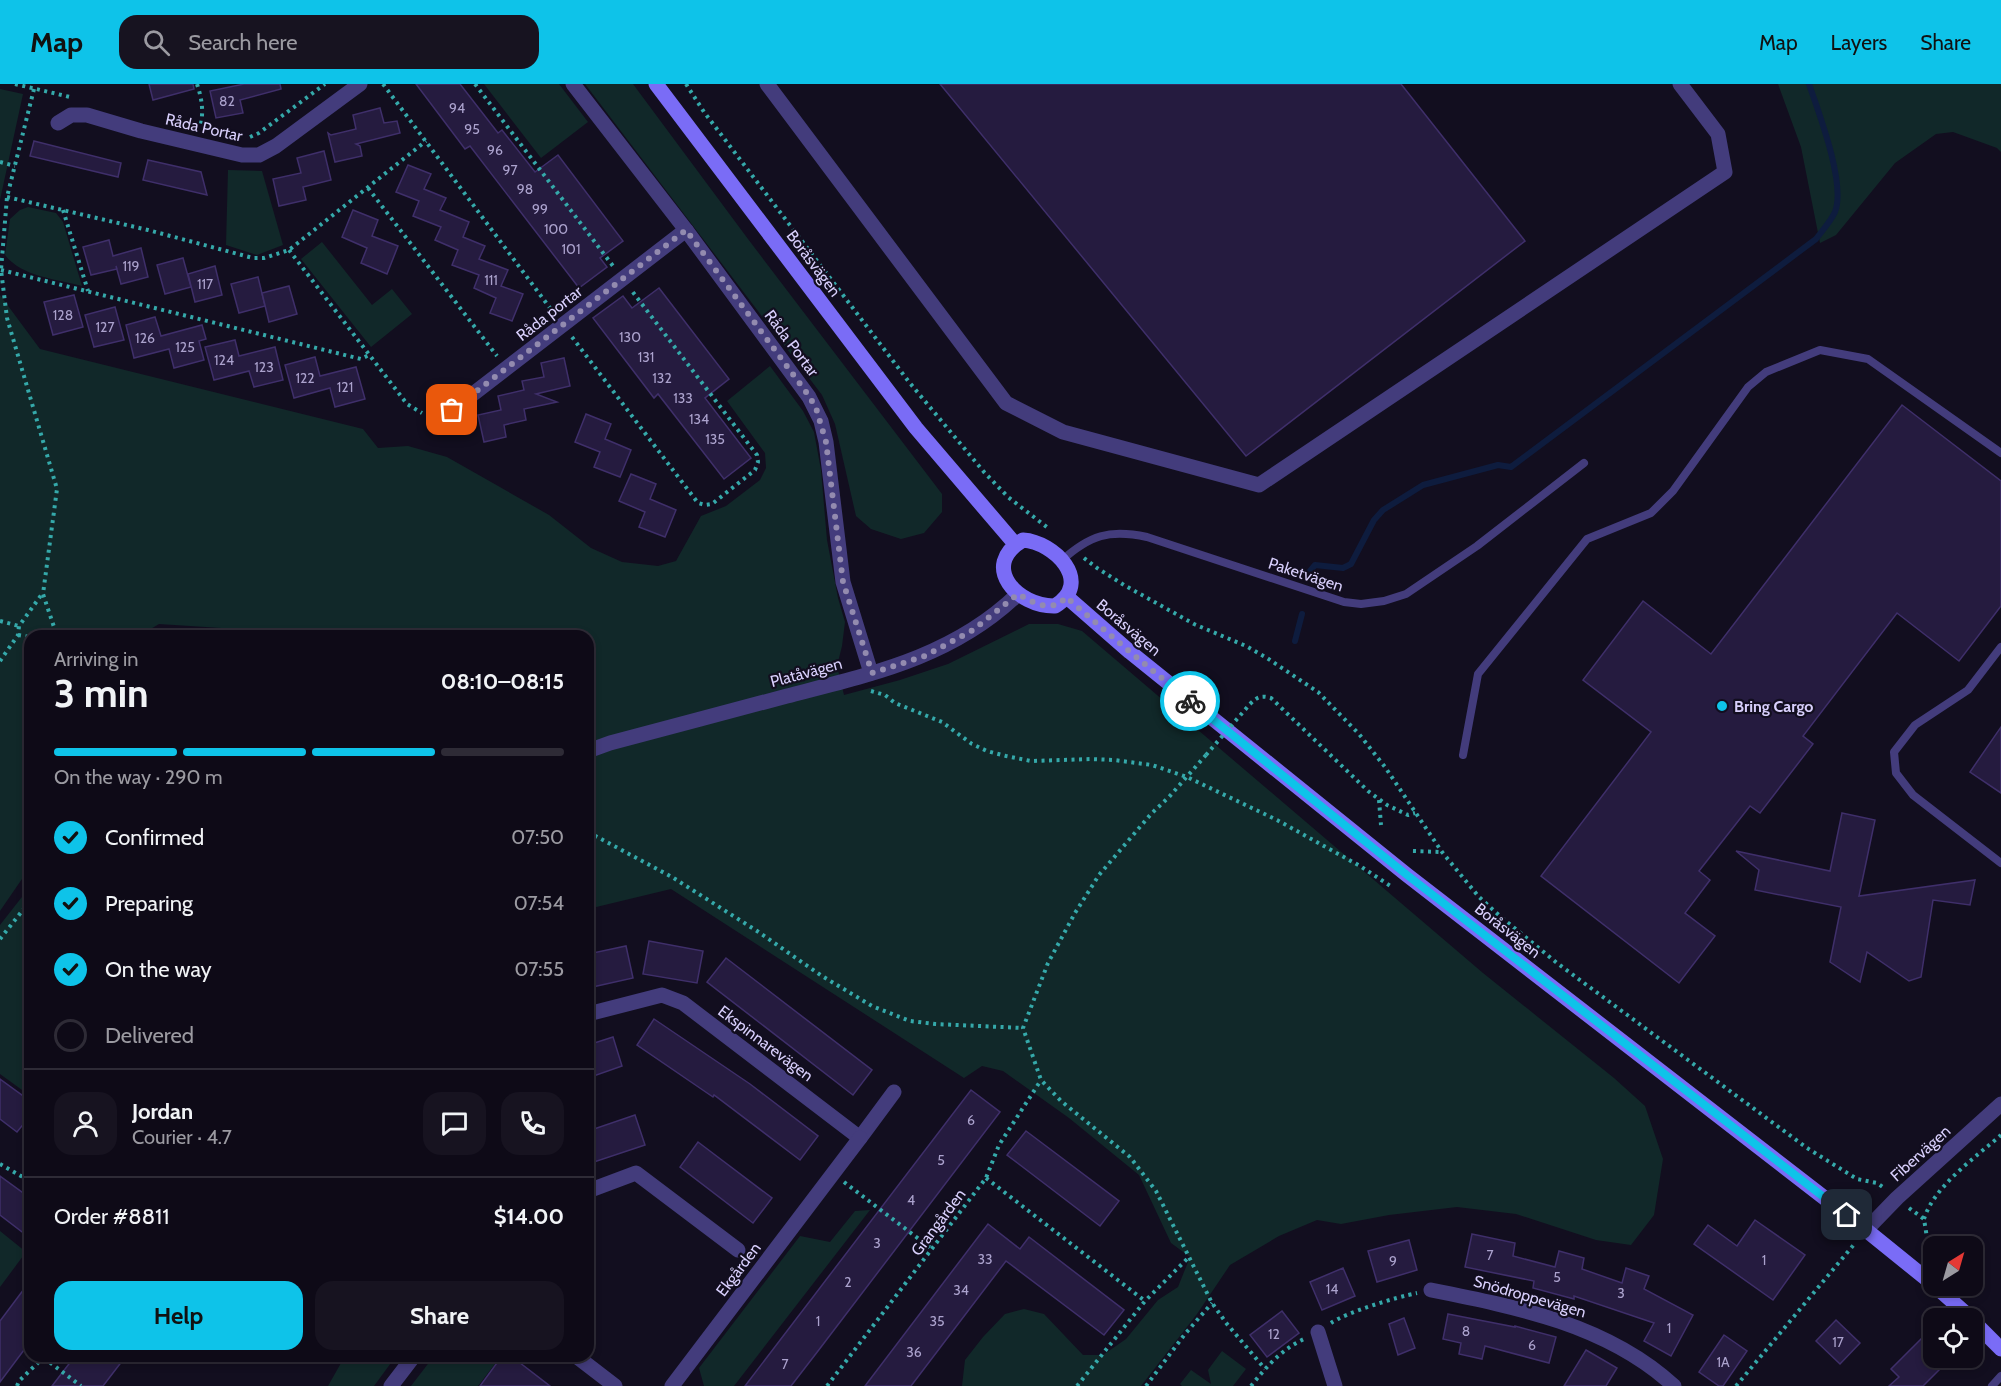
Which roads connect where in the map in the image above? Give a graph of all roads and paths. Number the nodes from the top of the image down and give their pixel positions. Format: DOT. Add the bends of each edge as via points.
graph roads {
  1 [pos="15,84"];
  2 [pos="44,84"];
  3 [pos="197,84"];
  4 [pos="325,84"];
  5 [pos="360,84"];
  6 [pos="573,84"];
  7 [pos="656,84"];
  8 [pos="686,84"];
  9 [pos="767,84"];
  10 [pos="1680,84"];
  11 [pos="33,89"];
  12 [pos="43,91"];
  13 [pos="77,99"];
  14 [pos="58,123"];
  15 [pos="211,130"];
  16 [pos="244,138"];
  17 [pos="426,141"];
  18 [pos="0,162"];
  19 [pos="15,166"];
  20 [pos="368,188"];
  21 [pos="8,197"];
  22 [pos="63,210"];
  23 [pos="686,230"];
  24 [pos="289,250"];
  25 [pos="1,270"];
  26 [pos="88,292"];
  27 [pos="369,355"];
  28 [pos="507,368"];
  29 [pos="434,424"];
  30 [pos="2001,453"];
  31 [pos="1584,463"];
  32 [pos="1015,544"];
  33 [pos="1074,550"];
  34 [pos="1061,561"];
  35 [pos="43,594"];
  36 [pos="1018,594"];
  37 [pos="1066,597"];
  38 [pos="0,621"];
  39 [pos="19,626"];
  40 [pos="55,630"];
  41 [pos="18,635"];
  42 [pos="24,636"];
  43 [pos="2001,647"];
  44 [pos="0,661"];
  45 [pos="872,673"];
  46 [pos="852,679"];
  47 [pos="594,749"];
  48 [pos="1463,755"];
  49 [pos="1187,777"];
  50 [pos="1379,799"];
  51 [pos="1415,813"];
  52 [pos="1381,825"];
  53 [pos="594,835"];
  54 [pos="1413,851"];
  55 [pos="1442,852"];
  56 [pos="2001,863"];
  57 [pos="1366,864"];
  58 [pos="24,909"];
  59 [pos="0,939"];
  60 [pos="594,1012"];
  61 [pos="1023,1028"];
  62 [pos="1041,1080"];
  63 [pos="894,1092"];
  64 [pos="2001,1104"];
  65 [pos="2001,1134"];
  66 [pos="860,1138"];
  67 [pos="0,1164"];
  68 [pos="833,1174"];
  69 [pos="24,1177"];
  70 [pos="986,1178"];
  71 [pos="594,1189"];
  72 [pos="1897,1198"];
  73 [pos="1924,1219"];
  74 [pos="1866,1230"];
  75 [pos="1927,1236"];
  76 [pos="932,1249"];
  77 [pos="738,1250"];
  78 [pos="1189,1257"];
  79 [pos="1923,1276"];
  80 [pos="1431,1290"];
  81 [pos="1946,1296"];
  82 [pos="1145,1301"];
  83 [pos="1212,1303"];
  84 [pos="1960,1308"];
  85 [pos="1983,1330"];
  86 [pos="1318,1332"];
  87 [pos="2001,1349"];
  88 [pos="40,1362"];
  89 [pos="51,1362"];
  90 [pos="410,1362"];
  91 [pos="584,1362"];
  92 [pos="1265,1369"];
  93 [pos="2001,1376"];
  94 [pos="17,1386"];
  95 [pos="81,1386"];
  96 [pos="392,1386"];
  97 [pos="615,1386"];
  98 [pos="672,1386"];
  99 [pos="827,1386"];
  100 [pos="1077,1386"];
  101 [pos="1146,1386"];
  102 [pos="1335,1386"];
  103 [pos="1674,1386"];
  104 [pos="1737,1386"];
  105 [pos="1992,1386"];
  1 -- 11 [label="path"];
  2 -- 12 [label="path"];
  3 -- 15 [label="path" via="203,105 200,128"];
  4 -- 16 [label="path" via="260,133"];
  5 -- 14 [label="street, Råda Portar" via="276,146 259,154 242,155 87,116 71,114"];
  6 -- 23 [label="street, Råda Portar"];
  7 -- 32 [label="street, Boråsvägen" via="916,428"];
  8 -- 33 [label="path" via="909,382 1008,497"];
  9 -- 10 [label="street" via="1006,403 1063,432 1259,485 1725,172 1718,134"];
  11 -- 12 [label="path"];
  11 -- 19 [label="path"];
  12 -- 13 [label="path"];
  17 -- 20 [label="path"];
  18 -- 19 [label="path"];
  19 -- 21 [label="path"];
  20 -- 24 [label="path"];
  20 -- 28 [label="path"];
  21 -- 22 [label="path"];
  21 -- 25 [label="path"];
  22 -- 24 [label="path" via="253,258"];
  22 -- 26 [label="path"];
  23 -- 28 [label="street, Råda portar"];
  23 -- 45 [label="street, Råda Portar" via="816,408 826,442 843,582"];
  24 -- 27 [label="path"];
  25 -- 26 [label="path"];
  25 -- 35 [label="path" via="7,318 57,489"];
  26 -- 27 [label="path" via="361,359"];
  27 -- 29 [label="path" via="407,404"];
  28 -- 29 [label="street, Råda portar"];
  30 -- 48 [label="lane" via="1868,359 1820,350 1766,372 1748,387 1673,491 1651,513 1587,539 1478,674"];
  31 -- 33 [label="lane, Paketvägen" via="1477,546 1406,594 1384,601 1344,602 1129,534 1108,534"];
  32 -- 34 [label="street" via="1034,541"];
  32 -- 36 [label="street" via="1002,563 1003,574"];
  33 -- 34 [label="lane, Paketvägen"];
  33 -- 51 [label="path" via="1124,585 1194,624 1246,646 1318,692 1359,734"];
  34 -- 37 [label="street" via="1072,578"];
  35 -- 39 [label="path"];
  35 -- 40 [label="path"];
  36 -- 37 [label="street" via="1046,606 1055,606"];
  36 -- 45 [label="street, Platåvägen" via="973,630 925,656"];
  37 -- 74 [label="street, Boråsvägen" via="1407,875"];
  38 -- 39 [label="path"];
  39 -- 41 [label="path"];
  41 -- 42 [label="path"];
  41 -- 44 [label="path"];
  43 -- 56 [label="lane" via="1968,690 1915,725 1894,752 1896,773 1913,795"];
  45 -- 46 [label="street, Platåvägen"];
  46 -- 47 [label="street, Platåvägen"];
  46 -- 49 [label="path" via="854,686 885,695 942,722 987,751 1031,761 1124,761 1152,765"];
  49 -- 50 [label="path, bridge" via="1250,704 1264,696 1271,698"];
  49 -- 57 [label="path" via="1252,807 1360,866"];
  49 -- 61 [label="path" via="1099,875 1048,963"];
  50 -- 51 [label="path" via="1408,815"];
  50 -- 52 [label="path"];
  51 -- 55 [label="path"];
  53 -- 61 [label="path" via="672,877 872,1006 910,1021"];
  54 -- 55 [label="path"];
  55 -- 72 [label="path" via="1479,897 1551,958 1807,1148 1857,1179 1877,1183"];
  58 -- 59 [label="path"];
  60 -- 66 [label="street, Ekspinnarevägen" via="662,995 683,1003"];
  61 -- 62 [label="path"];
  62 -- 70 [label="path" via="999,1145"];
  62 -- 78 [label="path" via="1130,1157 1156,1191"];
  63 -- 66 [label="street"];
  64 -- 72 [label="street, Fibervägen"];
  65 -- 73 [label="path" via="1949,1182"];
  66 -- 68 [label="street, Ekgården"];
  67 -- 69 [label="path"];
  68 -- 76 [label="path"];
  68 -- 98 [label="street, Ekgården"];
  70 -- 76 [label="path, Grangården"];
  70 -- 82 [label="path, Grangården"];
  71 -- 77 [label="street" via="636,1173"];
  72 -- 73 [label="path"];
  72 -- 74 [label="street, Fibervägen"];
  73 -- 75 [label="path"];
  74 -- 79 [label="street, Boråsvägen"];
  74 -- 104 [label="path"];
  76 -- 99 [label="path, Grangården"];
  78 -- 82 [label="path"];
  78 -- 83 [label="path"];
  80 -- 103 [label="street, Snödroppevägen" via="1525,1311 1586,1330 1645,1363"];
  81 -- 84 [label="street, Boråsvägen"];
  82 -- 100 [label="path"];
  83 -- 92 [label="path"];
  83 -- 101 [label="path"];
  85 -- 87 [label="street, Boråsvägen"];
  86 -- 102 [label="street"];
  88 -- 94 [label="path"];
  89 -- 95 [label="path"];
  90 -- 96 [label="street"];
  91 -- 97 [label="street"];
  93 -- 105 [label="lane"];
}
